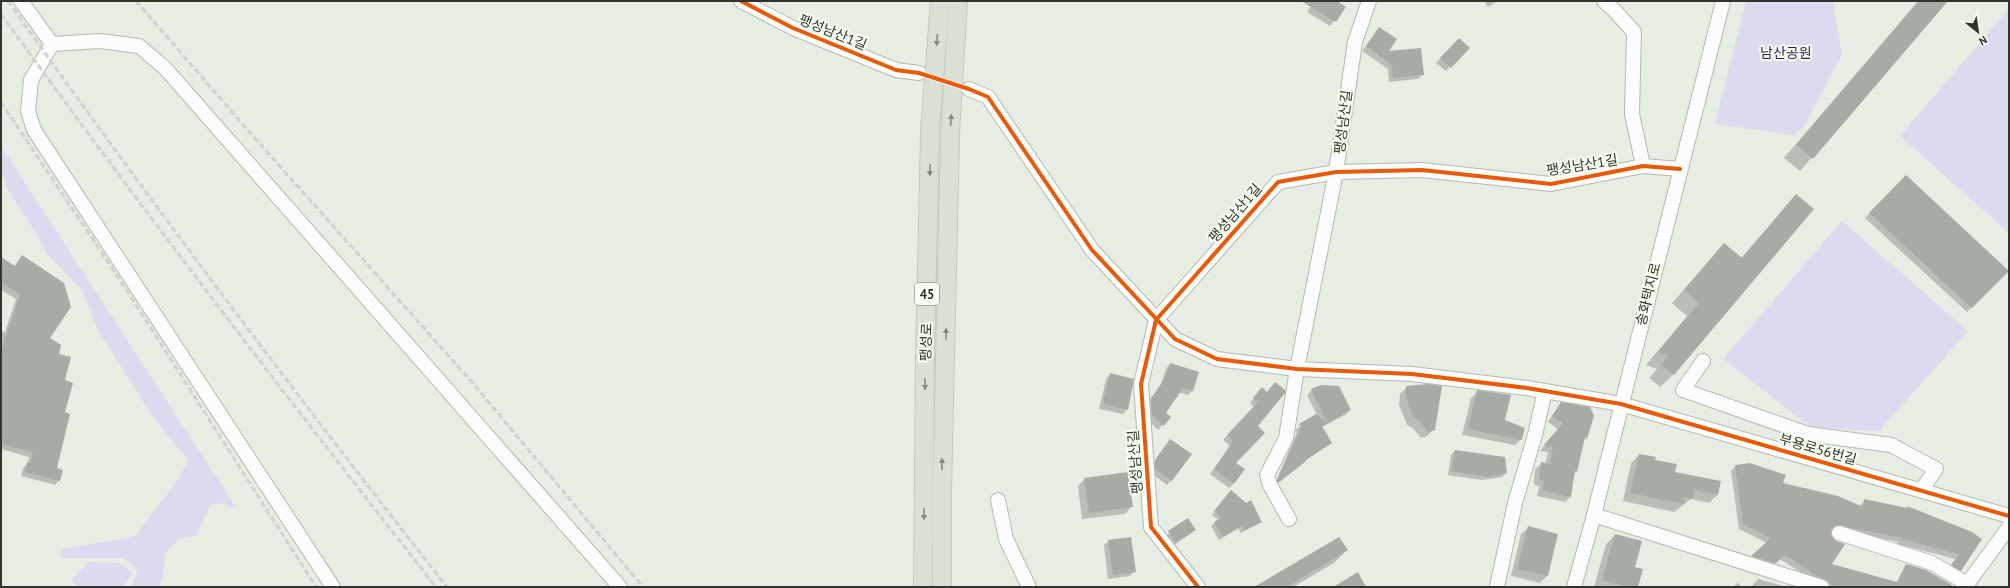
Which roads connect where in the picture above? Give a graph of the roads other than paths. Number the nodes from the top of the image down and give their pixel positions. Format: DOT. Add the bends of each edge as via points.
graph roads {
  1 [pos="21,1"];
  2 [pos="742,1"];
  3 [pos="940,1"];
  4 [pos="958,1"];
  5 [pos="1369,1"];
  6 [pos="1604,1"];
  7 [pos="1722,1"];
  8 [pos="52,44"];
  9 [pos="919,73"];
  10 [pos="969,88"];
  11 [pos="1643,166"];
  12 [pos="1680,169"];
  13 [pos="1336,172"];
  14 [pos="1156,320"];
  15 [pos="1703,361"];
  16 [pos="1297,369"];
  17 [pos="1545,391"];
  18 [pos="1620,404"];
  19 [pos="1921,490"];
  20 [pos="998,500"];
  21 [pos="1594,515"];
  22 [pos="2009,516"];
  23 [pos="1289,519"];
  24 [pos="2009,527"];
  25 [pos="1839,533"];
  26 [pos="1966,585"];
  27 [pos="333,587"];
  28 [pos="620,587"];
  29 [pos="923,587"];
  30 [pos="942,587"];
  31 [pos="1029,587"];
  32 [pos="1198,587"];
  33 [pos="1497,587"];
  34 [pos="1574,587"];
  35 [pos="1822,587"];
  1 -- 8 [label="street"];
  2 -- 9 [label="street, 팽성남산1길" via="793,28 896,70"];
  3 -- 29 [label="main road, 팽성로 / 45, one-way" via="930,131"];
  30 -- 4 [label="main road, 팽성로 / 45, one-way" via="950,134"];
  5 -- 13 [label="street, 팽성남산길" via="1355,42"];
  6 -- 11 [label="street" via="1634,32 1632,114"];
  7 -- 12 [label="street, 송화택지로"];
  8 -- 27 [label="street" via="31,80 28,111 34,130"];
  8 -- 28 [label="street" via="100,42 139,46 165,68"];
  10 -- 14 [label="street" via="988,97 1092,250"];
  11 -- 12 [label="street, 팽성남산1길"];
  11 -- 13 [label="street, 팽성남산1길" via="1551,184 1422,170"];
  12 -- 18 [label="street, 송화택지로"];
  13 -- 14 [label="street, 팽성남산1길" via="1278,182"];
  13 -- 16 [label="street, 팽성남산길"];
  14 -- 16 [label="street, 부용로56번길" via="1175,339 1216,359"];
  14 -- 32 [label="street, 팽성남산길" via="1140,384 1151,527"];
  15 -- 19 [label="street" via="1683,390 1808,434 1891,445 1936,468"];
  16 -- 17 [label="street, 부용로56번길" via="1412,374"];
  16 -- 23 [label="street, 팽성남산길" via="1286,438 1267,475"];
  17 -- 18 [label="street, 부용로56번길"];
  17 -- 33 [label="street" via="1535,435 1514,502"];
  18 -- 19 [label="street, 부용로56번길"];
  18 -- 21 [label="street, 송화택지로"];
  19 -- 22 [label="street, 부용로56번길"];
  20 -- 31 [label="street" via="1006,539"];
  21 -- 34 [label="street, 송화택지로"];
  21 -- 35 [label="street"];
  24 -- 26 [label="street"];
  25 -- 26 [label="street" via="1932,563"];
}
